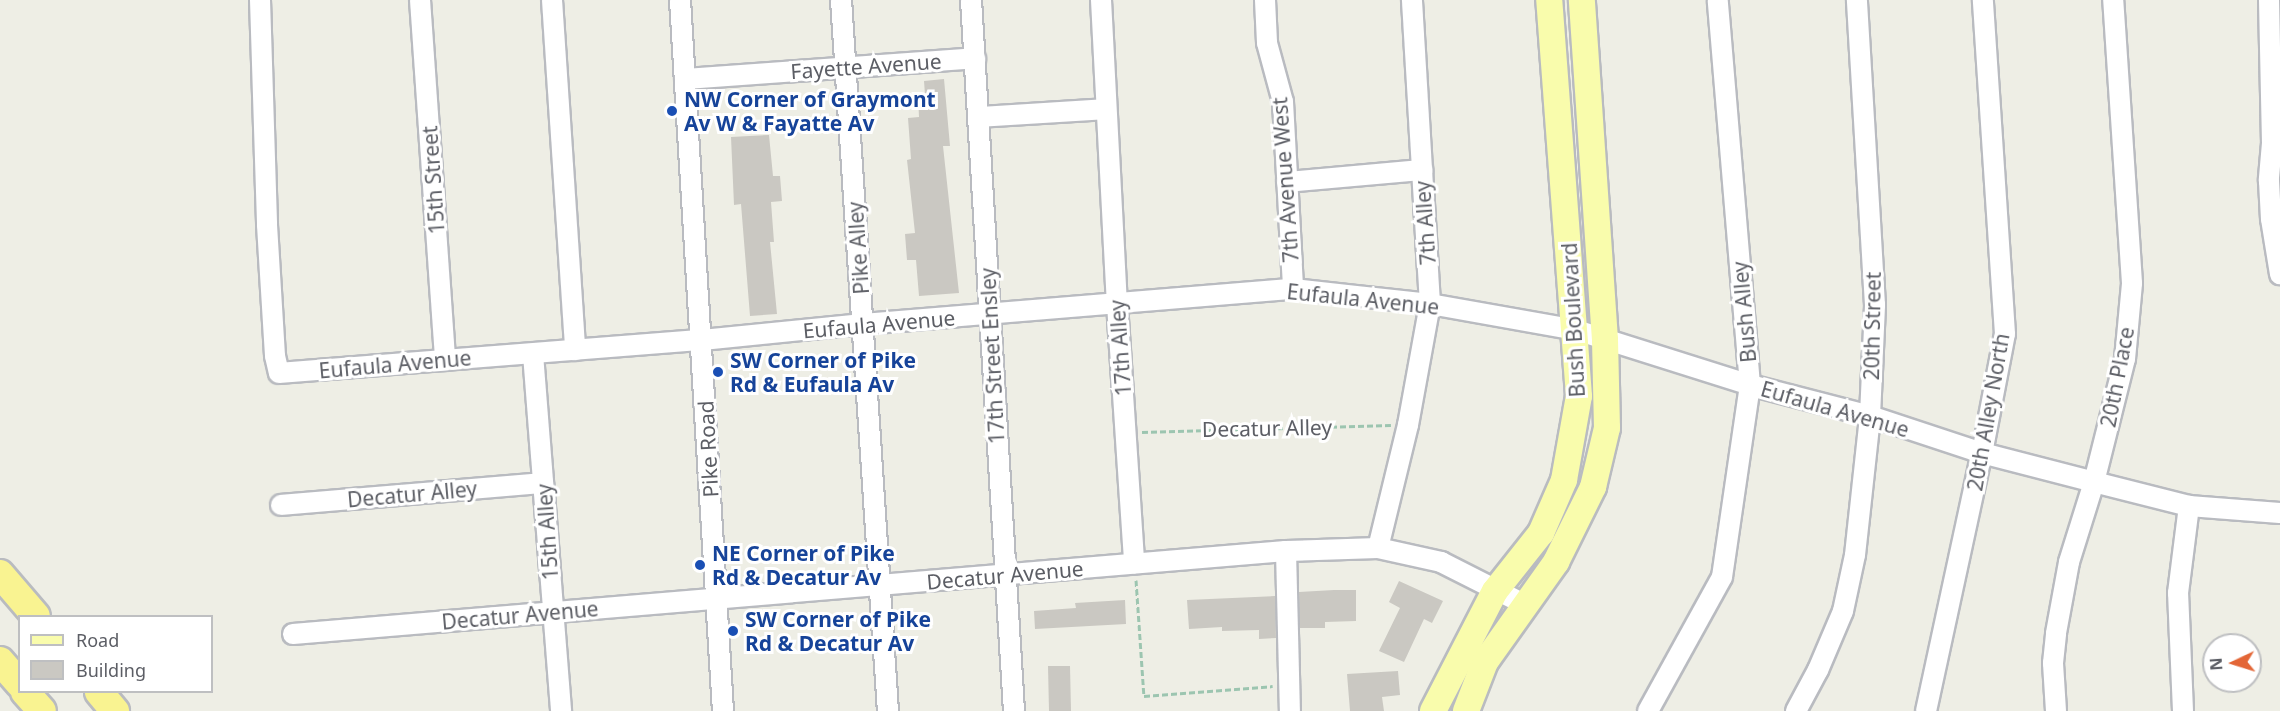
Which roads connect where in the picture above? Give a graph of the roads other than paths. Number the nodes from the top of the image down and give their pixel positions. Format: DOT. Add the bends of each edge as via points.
graph roads {
  1 [pos="260,0"];
  2 [pos="420,0"];
  3 [pos="552,0"];
  4 [pos="680,0"];
  5 [pos="841,0"];
  6 [pos="971,0"];
  7 [pos="1101,0"];
  8 [pos="1265,0"];
  9 [pos="1412,0"];
  10 [pos="1549,0"];
  11 [pos="1582,0"];
  12 [pos="1718,0"];
  13 [pos="1857,0"];
  14 [pos="1983,0"];
  15 [pos="2112,0"];
  16 [pos="2269,0"];
  17 [pos="975,58"];
  18 [pos="846,67"];
  19 [pos="685,79"];
  20 [pos="1106,109"];
  21 [pos="979,117"];
  22 [pos="2276,143"];
  23 [pos="1422,170"];
  24 [pos="1287,182"];
  25 [pos="2280,274"];
  26 [pos="1293,289"];
  27 [pos="1117,304"];
  28 [pos="1431,304"];
  29 [pos="990,315"];
  30 [pos="863,324"];
  31 [pos="1576,330"];
  32 [pos="702,340"];
  33 [pos="1605,340"];
  34 [pos="575,350"];
  35 [pos="533,354"];
  36 [pos="445,360"];
  37 [pos="1750,385"];
  38 [pos="1870,416"];
  39 [pos="1982,453"];
  40 [pos="2094,482"];
  41 [pos="543,483"];
  42 [pos="281,505"];
  43 [pos="2189,506"];
  44 [pos="2280,513"];
  45 [pos="1378,548"];
  46 [pos="1286,551"];
  47 [pos="1134,563"];
  48 [pos="0,574"];
  49 [pos="1005,575"];
  50 [pos="880,585"];
  51 [pos="1495,591"];
  52 [pos="717,598"];
  53 [pos="1526,605"];
  54 [pos="553,612"];
  55 [pos="35,615"];
  56 [pos="293,634"];
  57 [pos="0,661"];
  58 [pos="18,682"];
  59 [pos="26,693"];
  60 [pos="100,693"];
  61 [pos="42,711"];
  62 [pos="115,711"];
  63 [pos="561,711"];
  64 [pos="723,711"];
  65 [pos="888,711"];
  66 [pos="1014,711"];
  67 [pos="1290,711"];
  68 [pos="1433,711"];
  69 [pos="1466,711"];
  70 [pos="1648,711"];
  71 [pos="1796,711"];
  72 [pos="1926,711"];
  73 [pos="2056,711"];
  74 [pos="2183,711"];
  1 -- 36 [label="street, Eufaula Avenue" via="267,225 279,373"];
  2 -- 36 [label="street, 15th Street"];
  3 -- 34 [label="street"];
  4 -- 19 [label="street, Pike Road"];
  5 -- 18 [label="street, Pike Alley"];
  6 -- 17 [label="street, 17th Street Ensley"];
  7 -- 20 [label="street, 17th Alley"];
  8 -- 24 [label="street, 7th Avenue West" via="1267,43 1283,102"];
  9 -- 23 [label="street, 7th Alley"];
  10 -- 31 [label="main road, Bush Boulevard"];
  11 -- 33 [label="main road, Bush Boulevard"];
  12 -- 37 [label="street, Bush Alley"];
  13 -- 38 [label="street, 20th Street" via="1875,305"];
  14 -- 39 [label="street, 20th Alley North" via="2005,333"];
  15 -- 40 [label="street, 20th Place" via="2132,283 2126,355"];
  16 -- 22 [label="street"];
  17 -- 18 [label="street, Fayette Avenue"];
  17 -- 21 [label="street, 17th Street Ensley"];
  18 -- 19 [label="street, Fayette Avenue"];
  18 -- 30 [label="street, Pike Alley"];
  19 -- 32 [label="street, Pike Road"];
  20 -- 21 [label="street"];
  20 -- 27 [label="street, 17th Alley"];
  21 -- 29 [label="street, 17th Street Ensley"];
  22 -- 25 [label="street" via="2271,219"];
  23 -- 24 [label="street"];
  23 -- 28 [label="street, 7th Alley"];
  24 -- 26 [label="street, 7th Avenue West"];
  26 -- 27 [label="street, Eufaula Avenue"];
  26 -- 28 [label="street, Eufaula Avenue"];
  27 -- 29 [label="street, Eufaula Avenue"];
  27 -- 47 [label="street, 17th Alley"];
  28 -- 31 [label="street, Eufaula Avenue"];
  28 -- 45 [label="street, 7th Alley" via="1408,425"];
  29 -- 30 [label="street, Eufaula Avenue"];
  29 -- 49 [label="street, 17th Street Ensley"];
  30 -- 32 [label="street, Eufaula Avenue"];
  30 -- 50 [label="street, Pike Alley"];
  31 -- 33 [label="street, Eufaula Avenue"];
  31 -- 51 [label="main road, Bush Boulevard" via="1580,396 1564,480 1541,533"];
  32 -- 34 [label="street, Eufaula Avenue"];
  32 -- 52 [label="street, Pike Road"];
  33 -- 37 [label="street, Eufaula Avenue"];
  33 -- 53 [label="main road, Bush Boulevard" via="1607,428 1593,487 1556,562"];
  34 -- 35 [label="street, Eufaula Avenue"];
  35 -- 36 [label="street, Eufaula Avenue"];
  35 -- 41 [label="street, 15th Alley"];
  37 -- 38 [label="street, Eufaula Avenue"];
  37 -- 70 [label="street, Bush Alley" via="1722,577"];
  38 -- 39 [label="street, Eufaula Avenue"];
  38 -- 71 [label="street, 20th Street" via="1855,555 1843,611"];
  39 -- 40 [label="street, Eufaula Avenue"];
  39 -- 72 [label="street, 20th Alley North"];
  40 -- 43 [label="street, Eufaula Avenue"];
  40 -- 73 [label="street, 20th Place" via="2069,562 2056,633 2052,663"];
  41 -- 42 [label="street, Decatur Alley"];
  41 -- 54 [label="street, 15th Alley"];
  43 -- 44 [label="street, Eufaula Avenue"];
  43 -- 74 [label="street" via="2178,593"];
  45 -- 46 [label="street, Decatur Avenue"];
  45 -- 51 [label="street, Decatur Avenue" via="1441,562"];
  46 -- 47 [label="street, Decatur Avenue"];
  46 -- 67 [label="street"];
  47 -- 49 [label="street, Decatur Avenue"];
  48 -- 55 [label="highway"];
  49 -- 50 [label="street, Decatur Avenue"];
  49 -- 66 [label="street, 17th Street Ensley"];
  50 -- 52 [label="street, Decatur Avenue"];
  50 -- 65 [label="street, Pike Alley"];
  51 -- 53 [label="street, Decatur Avenue"];
  51 -- 68 [label="main road, Bush Boulevard"];
  52 -- 54 [label="street, Decatur Avenue"];
  52 -- 64 [label="street, Pike Road"];
  53 -- 69 [label="main road, Bush Boulevard" via="1485,662"];
  54 -- 56 [label="street, Decatur Avenue"];
  54 -- 63 [label="street, 15th Alley"];
  57 -- 58 [label="highway"];
  59 -- 61 [label="highway"];
  60 -- 62 [label="highway"];
}
